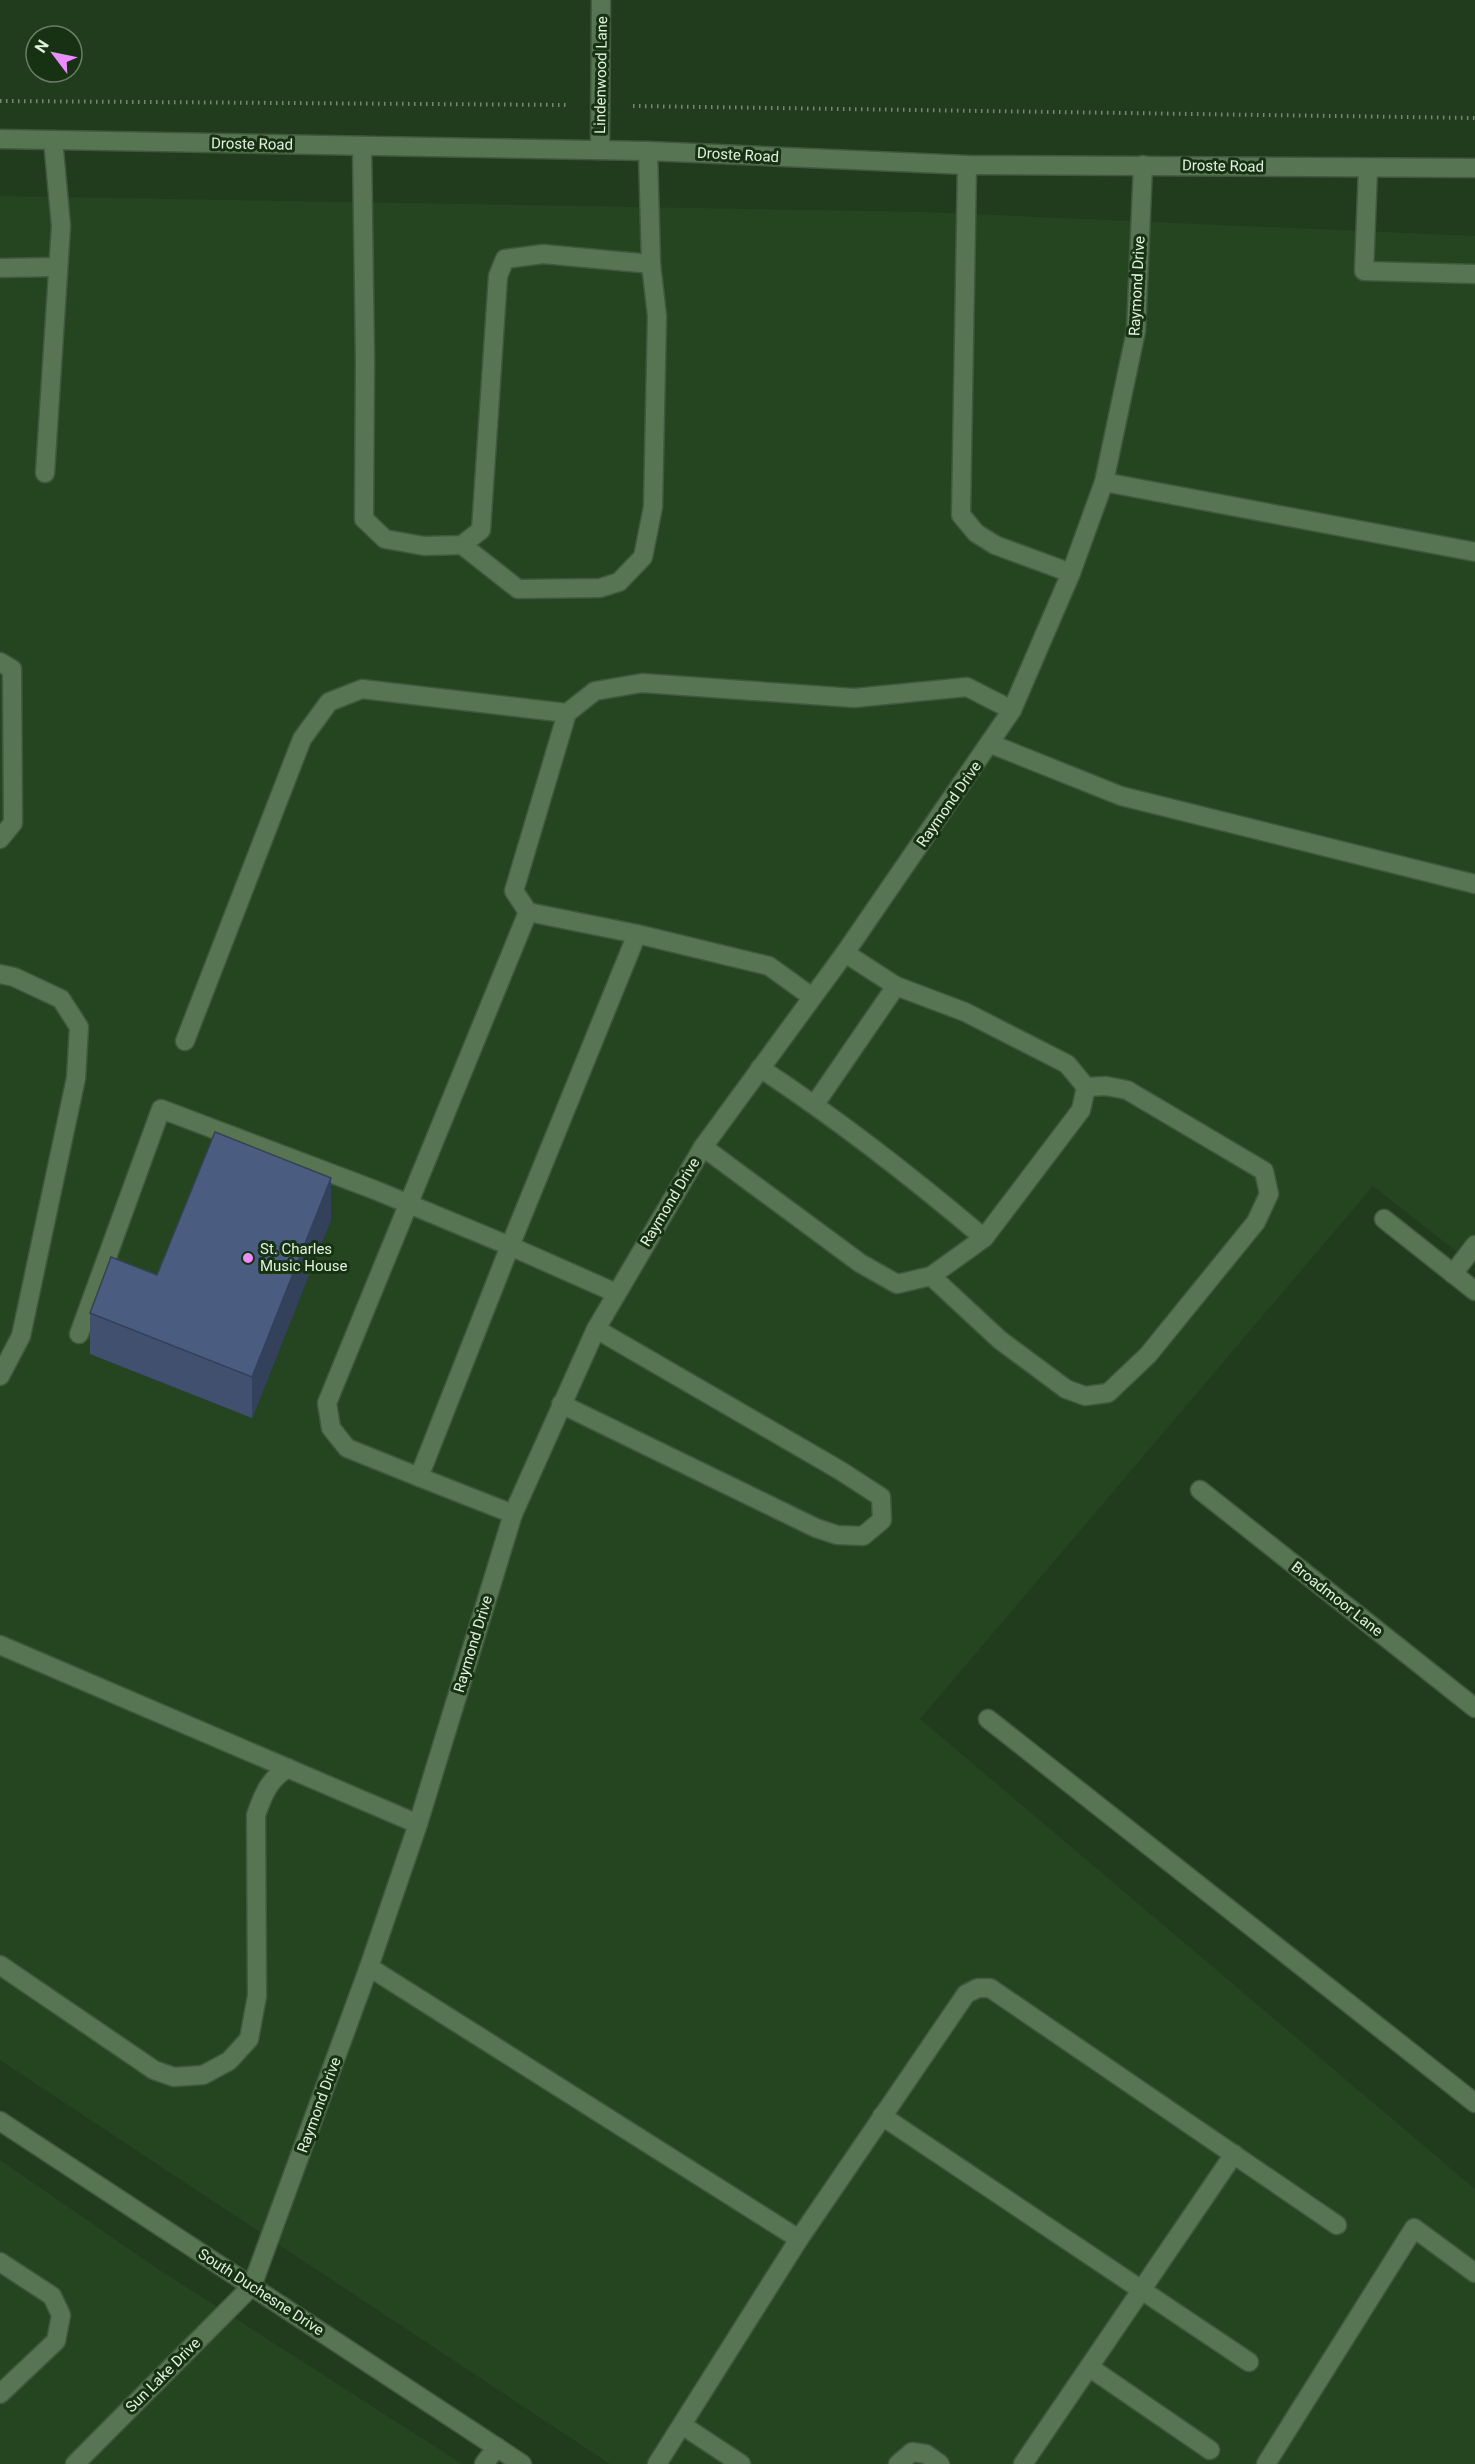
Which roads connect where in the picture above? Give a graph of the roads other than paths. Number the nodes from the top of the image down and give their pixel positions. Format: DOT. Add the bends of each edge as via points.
graph roads {
  1 [pos="601,0"];
  2 [pos="0,139"];
  3 [pos="53,140"];
  4 [pos="362,146"];
  5 [pos="600,150"];
  6 [pos="648,151"];
  7 [pos="967,165"];
  8 [pos="1143,165"];
  9 [pos="1368,168"];
  10 [pos="1475,168"];
  11 [pos="651,264"];
  12 [pos="57,267"];
  13 [pos="0,268"];
  14 [pos="1475,274"];
  15 [pos="45,473"];
  16 [pos="1104,482"];
  17 [pos="462,546"];
  18 [pos="1475,552"];
  19 [pos="1071,573"];
  20 [pos="0,662"];
  21 [pos="1012,710"];
  22 [pos="567,713"];
  23 [pos="991,744"];
  24 [pos="0,839"];
  25 [pos="1475,884"];
  26 [pos="528,912"];
  27 [pos="637,934"];
  28 [pos="845,953"];
  29 [pos="0,974"];
  30 [pos="896,986"];
  31 [pos="812,997"];
  32 [pos="185,1041"];
  33 [pos="760,1068"];
  34 [pos="1086,1087"];
  35 [pos="815,1104"];
  36 [pos="703,1147"];
  37 [pos="409,1204"];
  38 [pos="1384,1219"];
  39 [pos="984,1238"];
  40 [pos="1475,1245"];
  41 [pos="510,1246"];
  42 [pos="1453,1274"];
  43 [pos="931,1276"];
  44 [pos="1475,1291"];
  45 [pos="616,1293"];
  46 [pos="596,1329"];
  47 [pos="79,1334"];
  48 [pos="0,1376"];
  49 [pos="561,1404"];
  50 [pos="419,1477"];
  51 [pos="1200,1490"];
  52 [pos="513,1514"];
  53 [pos="0,1646"];
  54 [pos="1475,1708"];
  55 [pos="988,1719"];
  56 [pos="288,1768"];
  57 [pos="418,1824"];
  58 [pos="0,1965"];
  59 [pos="369,1967"];
  60 [pos="1475,2103"];
  61 [pos="882,2116"];
  62 [pos="0,2121"];
  63 [pos="1234,2154"];
  64 [pos="1337,2225"];
  65 [pos="799,2239"];
  66 [pos="0,2262"];
  67 [pos="1475,2273"];
  68 [pos="252,2286"];
  69 [pos="1141,2290"];
  70 [pos="1249,2362"];
  71 [pos="1089,2367"];
  72 [pos="0,2394"];
  73 [pos="682,2425"];
  74 [pos="497,2447"];
  75 [pos="1210,2450"];
  76 [pos="75,2464"];
  77 [pos="484,2464"];
  78 [pos="522,2464"];
  79 [pos="657,2464"];
  80 [pos="741,2464"];
  81 [pos="898,2464"];
  82 [pos="940,2464"];
  83 [pos="1023,2464"];
  84 [pos="1266,2464"];
  1 -- 5 [label="street, Lindenwood Lane"];
  2 -- 3 [label="street, Droste Road"];
  3 -- 4 [label="street, Droste Road"];
  3 -- 12 [label="street" via="61,226"];
  4 -- 5 [label="street, Droste Road"];
  4 -- 17 [label="street" via="364,519 385,539 424,546"];
  5 -- 6 [label="street, Droste Road"];
  6 -- 7 [label="street, Droste Road"];
  6 -- 11 [label="street"];
  7 -- 8 [label="street, Droste Road"];
  7 -- 19 [label="street" via="961,515 976,533 995,545"];
  8 -- 9 [label="street, Droste Road"];
  8 -- 16 [label="street, Raymond Drive" via="1136,331"];
  9 -- 10 [label="street, Droste Road"];
  9 -- 14 [label="street" via="1364,271"];
  11 -- 17 [label="street" via="543,254 505,259 498,276 481,530"];
  11 -- 17 [label="street" via="657,316 653,507 643,557 619,582 600,588 518,589"];
  12 -- 13 [label="street"];
  12 -- 15 [label="street"];
  16 -- 18 [label="street"];
  16 -- 19 [label="street, Raymond Drive"];
  19 -- 21 [label="street, Raymond Drive"];
  20 -- 24 [label="street" via="12,669 13,823"];
  21 -- 22 [label="street" via="967,687 854,698 642,683 595,691"];
  21 -- 23 [label="street, Raymond Drive"];
  22 -- 26 [label="street" via="514,891"];
  22 -- 32 [label="street" via="362,688 329,702 302,739"];
  23 -- 25 [label="street" via="1121,796"];
  23 -- 28 [label="street, Raymond Drive"];
  26 -- 27 [label="street"];
  26 -- 37 [label="street"];
  27 -- 31 [label="street" via="769,966"];
  27 -- 41 [label="street"];
  28 -- 30 [label="street"];
  28 -- 31 [label="street, Raymond Drive"];
  29 -- 48 [label="street" via="61,999 79,1027 76,1078 21,1336"];
  30 -- 34 [label="street" via="965,1012 1067,1064"];
  30 -- 35 [label="street"];
  31 -- 33 [label="street, Raymond Drive"];
  33 -- 35 [label="street"];
  33 -- 36 [label="street, Raymond Drive"];
  34 -- 39 [label="street" via="1081,1110"];
  34 -- 43 [label="street" via="1128,1090 1264,1171 1269,1194 1256,1222 1148,1355 1108,1393 1085,1396 1066,1389 1000,1340"];
  35 -- 39 [label="street" via="914,1178"];
  36 -- 43 [label="street" via="860,1263 897,1284"];
  36 -- 45 [label="street, Raymond Drive"];
  37 -- 41 [label="street"];
  37 -- 47 [label="street" via="161,1109"];
  37 -- 50 [label="street" via="327,1403 331,1428 347,1448"];
  38 -- 42 [label="street"];
  39 -- 43 [label="street"];
  40 -- 42 [label="street"];
  41 -- 45 [label="street"];
  41 -- 50 [label="street"];
  42 -- 44 [label="street"];
  45 -- 46 [label="street, Raymond Drive"];
  46 -- 49 [label="street, Raymond Drive"];
  46 -- 49 [label="street" via="881,1497 882,1520 863,1536 837,1535 816,1528"];
  49 -- 52 [label="street, Raymond Drive"];
  50 -- 52 [label="street"];
  51 -- 54 [label="street, Broadmoor Lane"];
  52 -- 57 [label="street, Raymond Drive"];
  53 -- 56 [label="street"];
  55 -- 60 [label="street"];
  56 -- 57 [label="street"];
  56 -- 58 [label="street" via="278,1773 264,1790 256,1815 256,1996 249,2039 229,2061 203,2075 174,2077 154,2070"];
  57 -- 59 [label="street, Raymond Drive"];
  59 -- 65 [label="street"];
  59 -- 68 [label="street, Raymond Drive"];
  61 -- 63 [label="street" via="966,1994 990,1988"];
  61 -- 65 [label="street"];
  61 -- 69 [label="street"];
  62 -- 68 [label="street, South Duchesne Drive"];
  63 -- 64 [label="street"];
  63 -- 69 [label="street"];
  65 -- 73 [label="street"];
  66 -- 72 [label="street" via="52,2296 61,2315 56,2341"];
  67 -- 84 [label="street" via="1414,2228"];
  68 -- 74 [label="street, South Duchesne Drive"];
  68 -- 76 [label="street, Sun Lake Drive"];
  69 -- 70 [label="street"];
  69 -- 71 [label="street"];
  71 -- 75 [label="street"];
  71 -- 83 [label="street"];
  73 -- 79 [label="street"];
  73 -- 80 [label="street"];
  74 -- 77 [label="street"];
  74 -- 78 [label="street, South Duchesne Drive"];
  81 -- 82 [label="street" via="912,2452 926,2454"];
}
